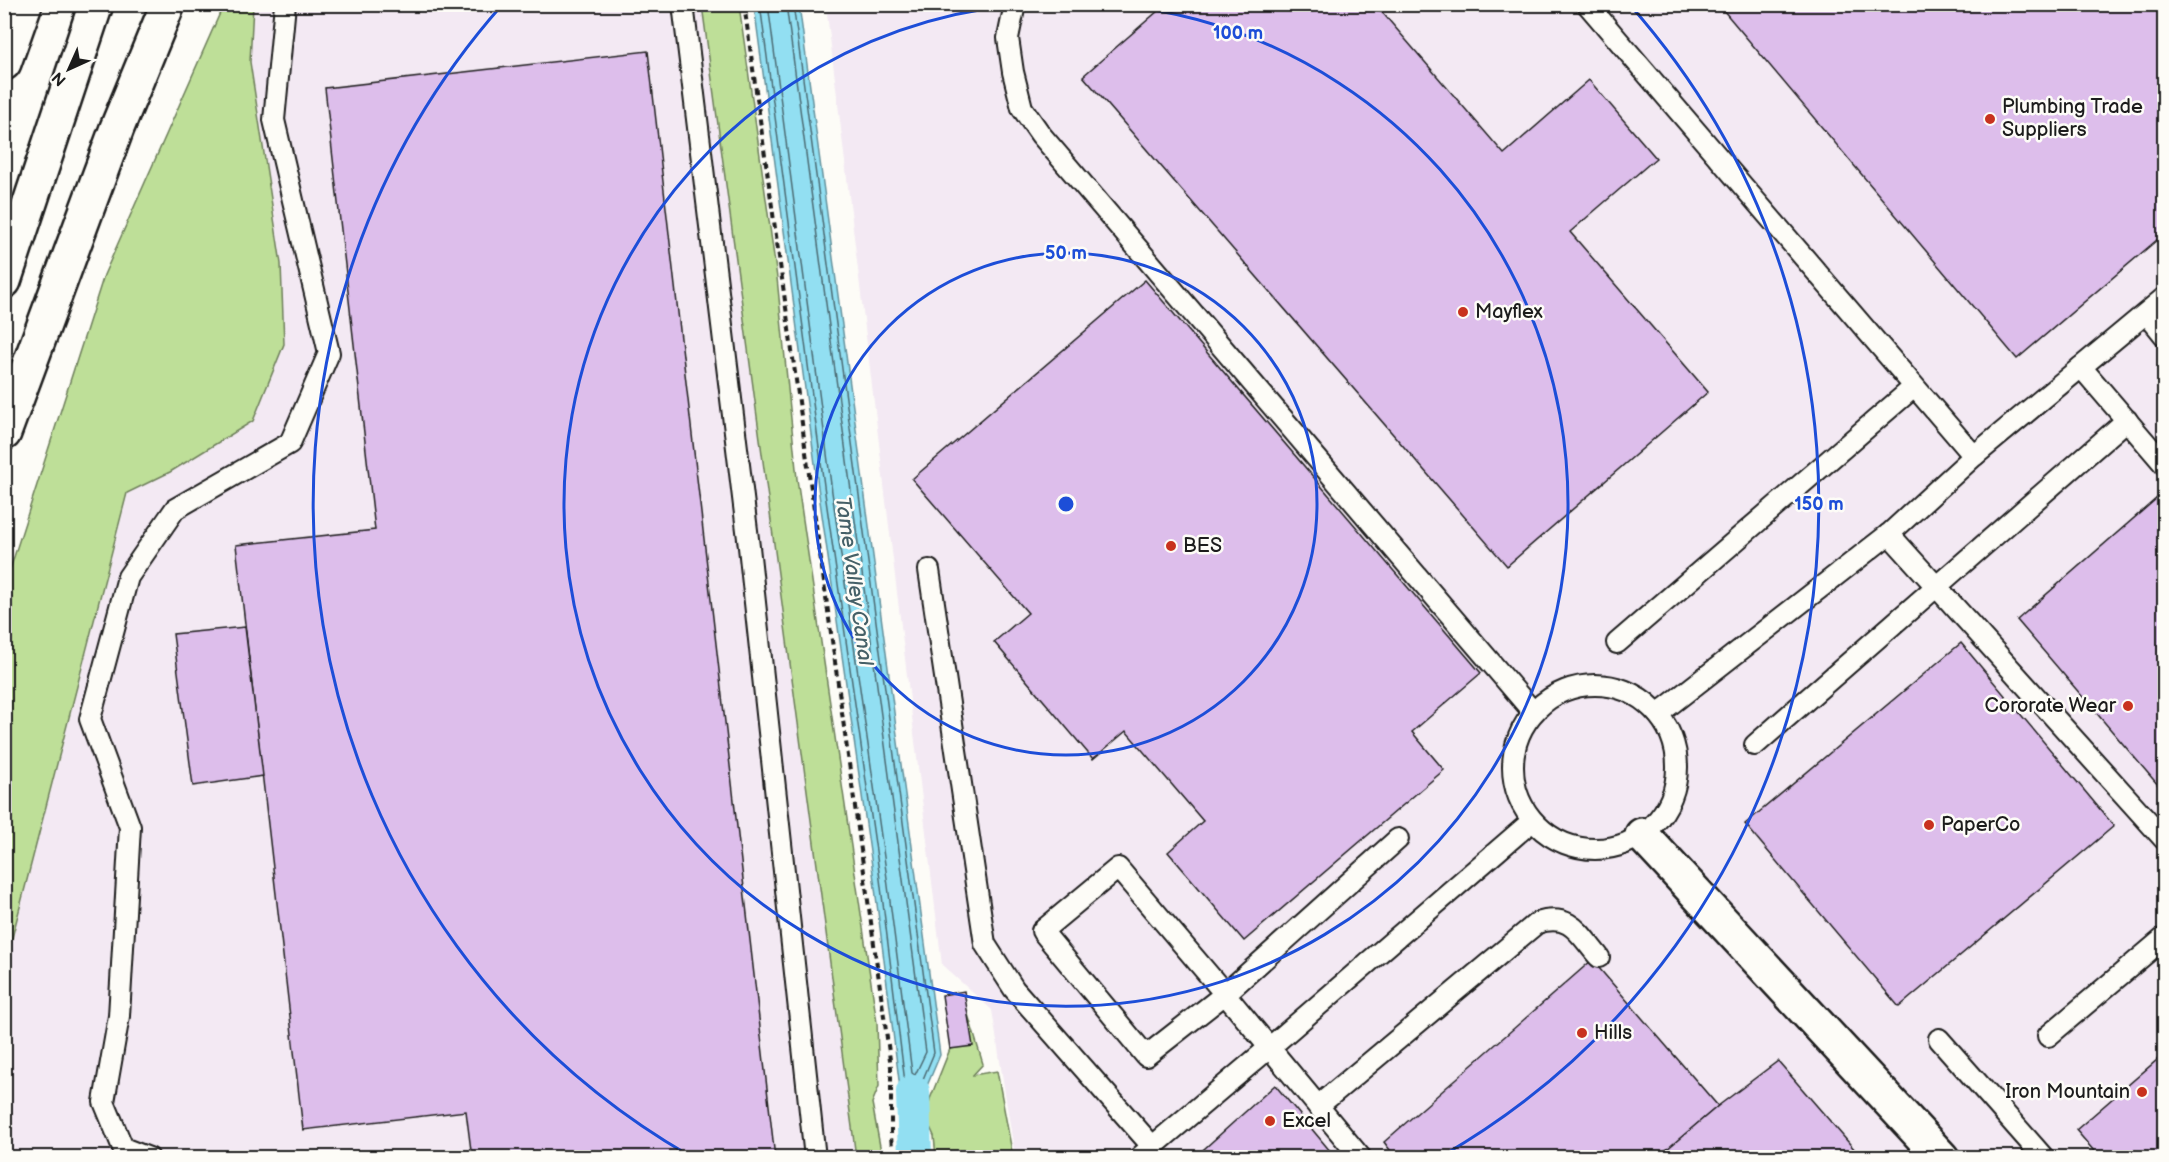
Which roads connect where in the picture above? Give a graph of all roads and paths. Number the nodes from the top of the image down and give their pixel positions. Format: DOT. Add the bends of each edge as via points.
graph roads {
  1 [pos="25,4"];
  2 [pos="96,4"];
  3 [pos="168,4"];
  4 [pos="285,4"];
  5 [pos="683,4"];
  6 [pos="744,4"];
  7 [pos="1015,4"];
  8 [pos="1587,4"];
  9 [pos="4,63"];
  10 [pos="4,281"];
  11 [pos="2164,298"];
  12 [pos="2147,314"];
  13 [pos="2164,335"];
  14 [pos="2081,367"];
  15 [pos="1914,387"];
  16 [pos="2127,420"];
  17 [pos="4,433"];
  18 [pos="1974,456"];
  19 [pos="2164,464"];
  20 [pos="1889,534"];
  21 [pos="929,570"];
  22 [pos="1936,587"];
  23 [pos="1617,643"];
  24 [pos="1533,711"];
  25 [pos="1658,714"];
  26 [pos="1755,745"];
  27 [pos="1532,821"];
  28 [pos="1642,836"];
  29 [pos="1398,839"];
  30 [pos="2164,839"];
  31 [pos="2164,938"];
  32 [pos="1599,957"];
  33 [pos="1225,994"];
  34 [pos="2048,1036"];
  35 [pos="1938,1040"];
  36 [pos="1269,1048"];
  37 [pos="1318,1106"];
  38 [pos="1146,1152"];
  39 [pos="2033,1154"];
  40 [pos="149,1158"];
  41 [pos="815,1158"];
  42 [pos="893,1158"];
  43 [pos="1361,1158"];
  44 [pos="1942,1158"];
  1 -- 9 [label="main road"];
  2 -- 10 [label="main road"];
  3 -- 17 [label="main road" via="117,128"];
  4 -- 40 [label="lane" via="274,120 330,354 290,443 175,510 128,577 90,719 129,827 119,1016 104,1102 123,1148"];
  5 -- 41 [label="lane" via="750,559"];
  6 -- 42 [label="path" via="891,1067"];
  7 -- 24 [label="lane" via="1008,38 1013,72 1022,108 1041,135"];
  8 -- 15 [label="lane"];
  11 -- 12 [label="lane"];
  12 -- 13 [label="lane"];
  12 -- 14 [label="lane"];
  14 -- 16 [label="lane"];
  14 -- 18 [label="lane"];
  15 -- 18 [label="lane"];
  15 -- 23 [label="lane"];
  16 -- 19 [label="lane"];
  16 -- 22 [label="lane"];
  18 -- 20 [label="lane"];
  20 -- 22 [label="lane"];
  20 -- 25 [label="lane"];
  21 -- 38 [label="lane" via="985,944 1014,989"];
  22 -- 26 [label="lane"];
  22 -- 30 [label="lane"];
  24 -- 25 [label="lane" via="1555,694 1582,685 1610,686 1637,696"];
  24 -- 27 [label="lane" via="1513,754 1512,778 1519,801"];
  25 -- 28 [label="lane" via="1672,737 1678,764 1674,792 1662,816"];
  27 -- 28 [label="lane" via="1550,837 1572,847 1596,850 1620,846"];
  27 -- 36 [label="lane"];
  28 -- 44 [label="main road"];
  29 -- 33 [label="lane"];
  31 -- 34 [label="lane"];
  32 -- 37 [label="lane" via="1562,920 1537,923"];
  33 -- 33 [label="lane" via="1146,1056 1042,931 1118,868"];
  33 -- 36 [label="lane"];
  35 -- 39 [label="lane"];
  36 -- 37 [label="lane"];
  36 -- 38 [label="lane"];
  37 -- 43 [label="lane"];
}
